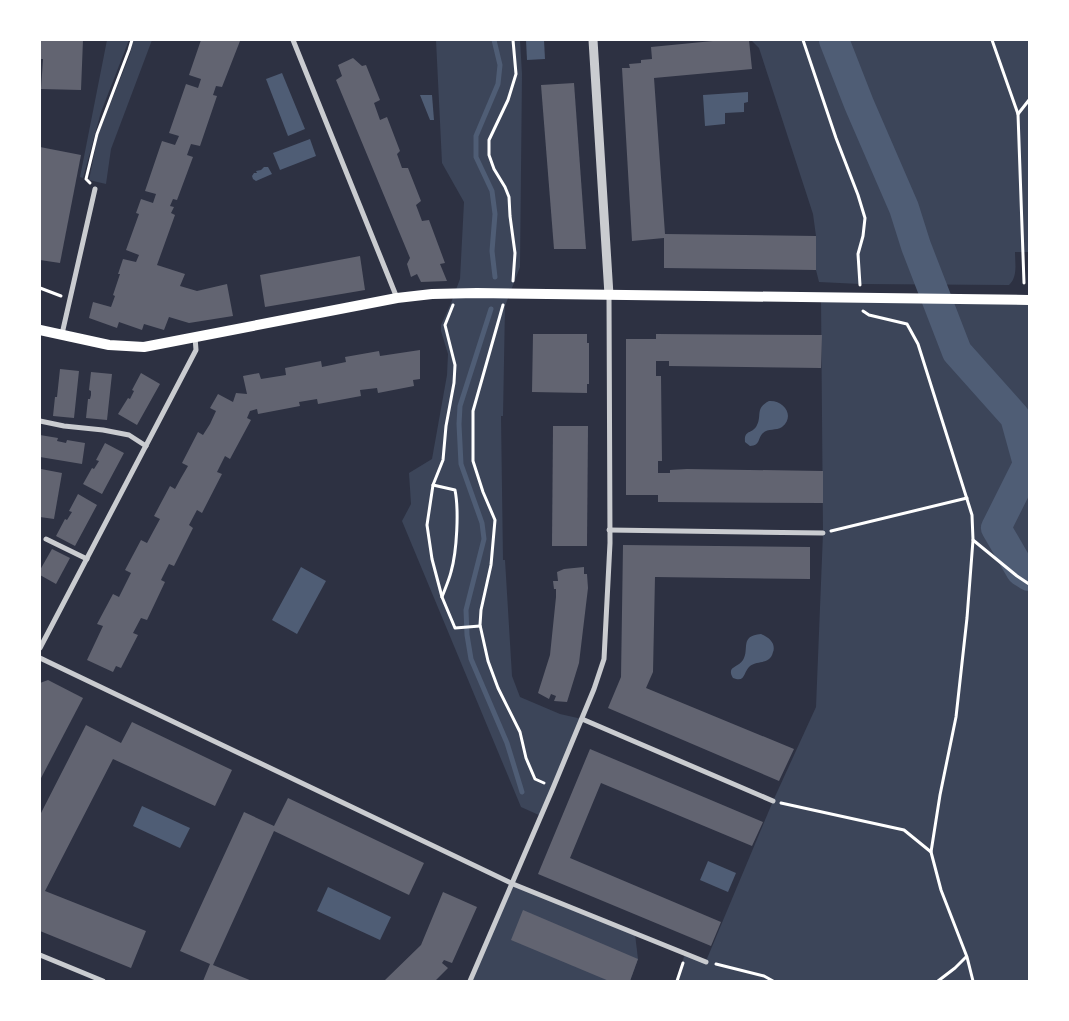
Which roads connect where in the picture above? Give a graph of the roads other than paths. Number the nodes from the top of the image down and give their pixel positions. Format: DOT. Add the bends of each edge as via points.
graph roads {
  1 [pos="293,40"];
  2 [pos="593,40"];
  3 [pos="95,189"];
  4 [pos="609,295"];
  5 [pos="397,298"];
  6 [pos="1029,300"];
  7 [pos="40,330"];
  8 [pos="62,334"];
  9 [pos="195,337"];
  10 [pos="40,421"];
  11 [pos="146,446"];
  12 [pos="609,530"];
  13 [pos="823,533"];
  14 [pos="46,539"];
  15 [pos="87,559"];
  16 [pos="40,648"];
  17 [pos="40,658"];
  18 [pos="582,719"];
  19 [pos="773,802"];
  20 [pos="513,884"];
  21 [pos="40,955"];
  22 [pos="706,962"];
  23 [pos="102,981"];
  24 [pos="470,981"];
  1 -- 5 [label="street"];
  2 -- 4 [label="street"];
  3 -- 8 [label="street"];
  4 -- 5 [label="main road" via="459,293"];
  4 -- 6 [label="main road"];
  4 -- 12 [label="street"];
  5 -- 9 [label="main road"];
  7 -- 8 [label="main road"];
  8 -- 9 [label="main road" via="109,345 144,347"];
  9 -- 11 [label="street" via="196,350"];
  10 -- 11 [label="street" via="129,436"];
  11 -- 15 [label="street"];
  12 -- 13 [label="street"];
  12 -- 18 [label="street" via="604,659"];
  14 -- 15 [label="street"];
  15 -- 16 [label="street"];
  17 -- 20 [label="street"];
  18 -- 19 [label="street"];
  18 -- 20 [label="street"];
  20 -- 22 [label="street"];
  20 -- 24 [label="street"];
  21 -- 23 [label="street"];
}
